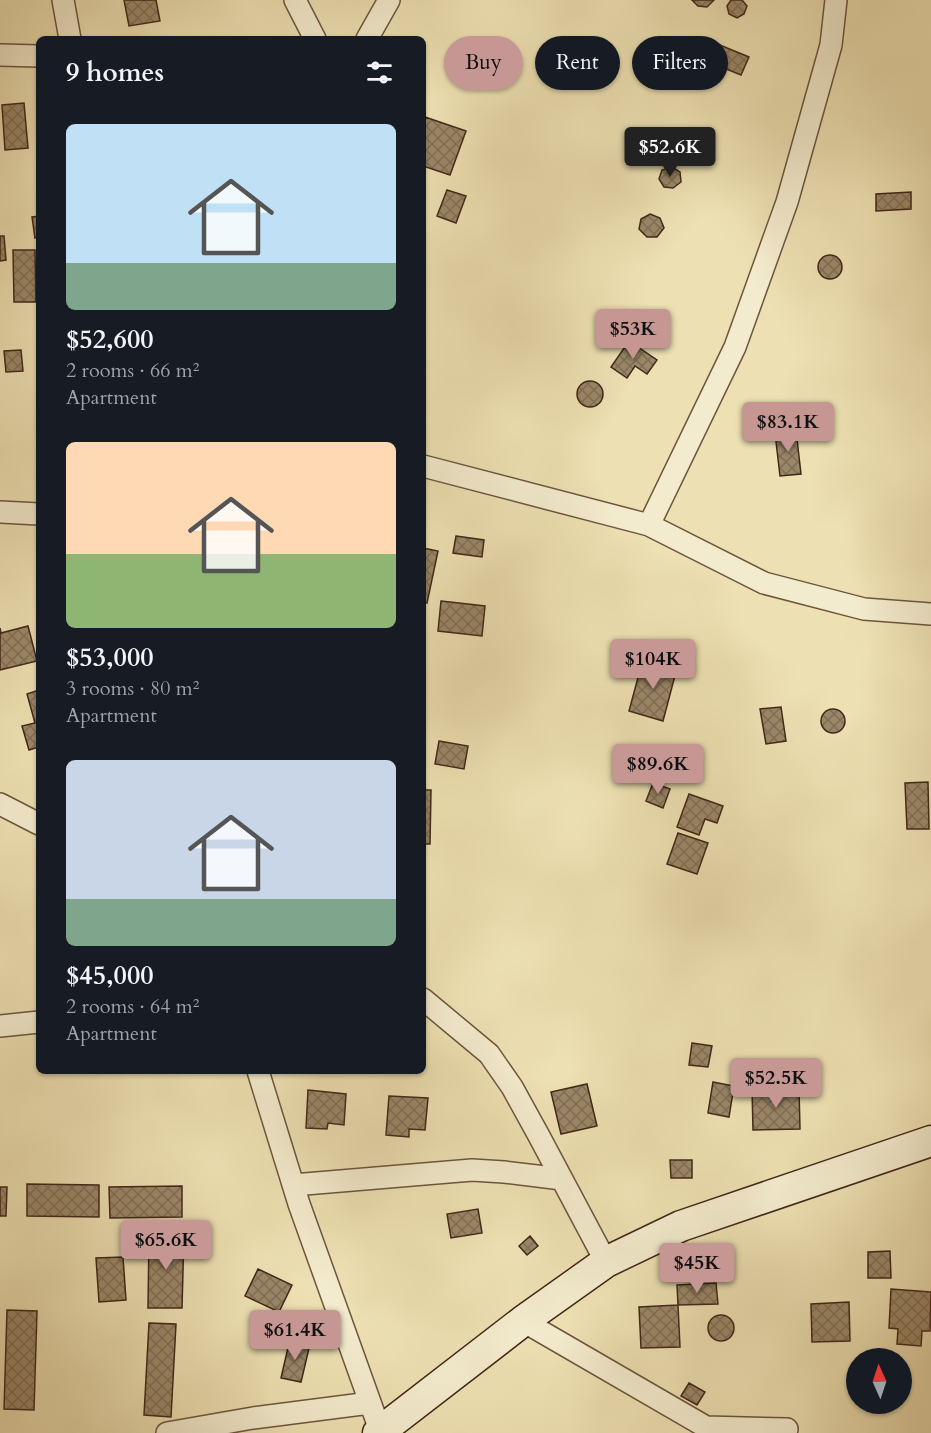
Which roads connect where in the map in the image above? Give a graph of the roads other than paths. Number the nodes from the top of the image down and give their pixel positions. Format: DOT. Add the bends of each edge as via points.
graph roads {
  1 [pos="63,0"];
  2 [pos="295,0"];
  3 [pos="389,0"];
  4 [pos="836,0"];
  5 [pos="69,36"];
  6 [pos="313,36"];
  7 [pos="369,36"];
  8 [pos="0,55"];
  9 [pos="36,56"];
  10 [pos="426,467"];
  11 [pos="0,512"];
  12 [pos="36,514"];
  13 [pos="649,525"];
  14 [pos="931,614"];
  15 [pos="0,804"];
  16 [pos="36,822"];
  17 [pos="426,1002"];
  18 [pos="36,1022"];
  19 [pos="0,1026"];
  20 [pos="259,1074"];
  21 [pos="931,1141"];
  22 [pos="562,1179"];
  23 [pos="293,1185"];
  24 [pos="606,1262"];
  25 [pos="523,1321"];
  26 [pos="370,1403"];
  27 [pos="787,1429"];
  28 [pos="379,1432"];
  29 [pos="167,1433"];
  1 -- 5 [label="street"];
  2 -- 6 [label="street"];
  3 -- 7 [label="street"];
  4 -- 13 [label="street" via="831,45 779,224 735,347"];
  8 -- 9 [label="street"];
  10 -- 13 [label="street"];
  11 -- 12 [label="street"];
  13 -- 14 [label="street" via="764,583 864,609"];
  15 -- 16 [label="street"];
  17 -- 22 [label="street" via="489,1054 512,1087"];
  18 -- 19 [label="street"];
  20 -- 23 [label="street"];
  21 -- 24 [label="street" via="681,1226"];
  22 -- 23 [label="street" via="472,1170"];
  22 -- 24 [label="street"];
  23 -- 26 [label="street"];
  24 -- 25 [label="street"];
  25 -- 27 [label="street" via="706,1427"];
  25 -- 28 [label="street"];
  26 -- 28 [label="street"];
  26 -- 29 [label="street"];
}
